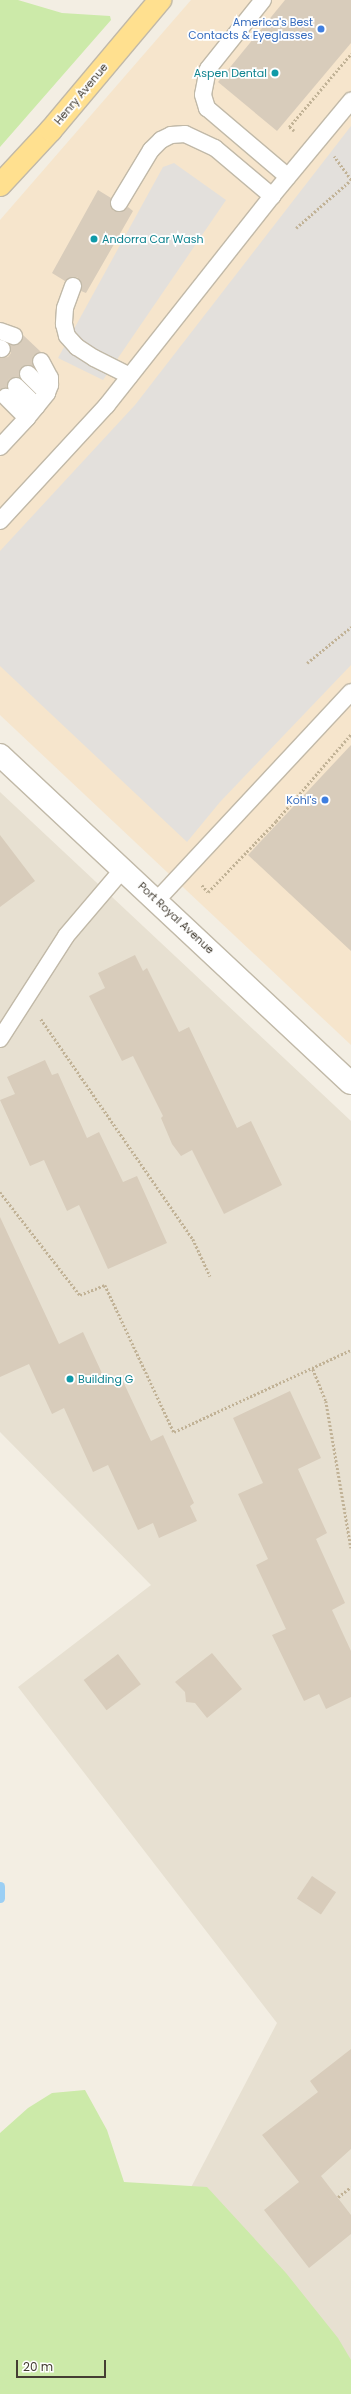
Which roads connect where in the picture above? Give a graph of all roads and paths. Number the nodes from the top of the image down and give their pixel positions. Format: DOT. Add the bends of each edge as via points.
graph roads {
  1 [pos="160,0"];
  2 [pos="263,0"];
  3 [pos="351,54"];
  4 [pos="351,100"];
  5 [pos="301,137"];
  6 [pos="330,152"];
  7 [pos="288,177"];
  8 [pos="0,184"];
  9 [pos="272,196"];
  10 [pos="119,203"];
  11 [pos="296,228"];
  12 [pos="73,286"];
  13 [pos="40,361"];
  14 [pos="28,374"];
  15 [pos="130,376"];
  16 [pos="11,392"];
  17 [pos="48,393"];
  18 [pos="32,412"];
  19 [pos="0,447"];
  20 [pos="0,521"];
  21 [pos="351,627"];
  22 [pos="307,663"];
  23 [pos="351,692"];
  24 [pos="351,734"];
  25 [pos="0,755"];
  26 [pos="123,869"];
  27 [pos="186,870"];
  28 [pos="157,900"];
  29 [pos="37,1013"];
  30 [pos="0,1038"];
  31 [pos="351,1083"];
  32 [pos="0,1192"];
  33 [pos="210,1276"];
  34 [pos="351,1350"];
  35 [pos="313,1368"];
  36 [pos="351,1548"];
  37 [pos="351,2187"];
  38 [pos="338,2197"];
  1 -- 8 [label="main road, Henry Avenue" via="51,130"];
  2 -- 7 [label="lane" via="208,69 202,95 207,108"];
  3 -- 5 [label="path" via="289,127"];
  4 -- 7 [label="lane"];
  6 -- 11 [label="path" via="351,180"];
  7 -- 9 [label="lane"];
  9 -- 10 [label="lane" via="215,148 185,134 171,135 151,150"];
  9 -- 15 [label="lane"];
  12 -- 15 [label="lane" via="65,308 64,324 67,336 94,358"];
  13 -- 17 [label="lane" via="50,378"];
  14 -- 17 [label="lane"];
  15 -- 20 [label="lane" via="84,432"];
  16 -- 18 [label="lane"];
  17 -- 18 [label="lane"];
  18 -- 19 [label="lane"];
  21 -- 22 [label="path"];
  23 -- 27 [label="lane"];
  24 -- 27 [label="path" via="276,820 208,892"];
  25 -- 26 [label="street, Port Royal Avenue"];
  26 -- 28 [label="street, Port Royal Avenue"];
  26 -- 30 [label="lane" via="66,936"];
  27 -- 28 [label="lane"];
  28 -- 31 [label="street, Port Royal Avenue"];
  29 -- 33 [label="path" via="193,1239"];
  32 -- 35 [label="path" via="80,1295 105,1285 174,1432"];
  34 -- 35 [label="path"];
  35 -- 36 [label="path" via="326,1401"];
  37 -- 38 [label="path"];
}
